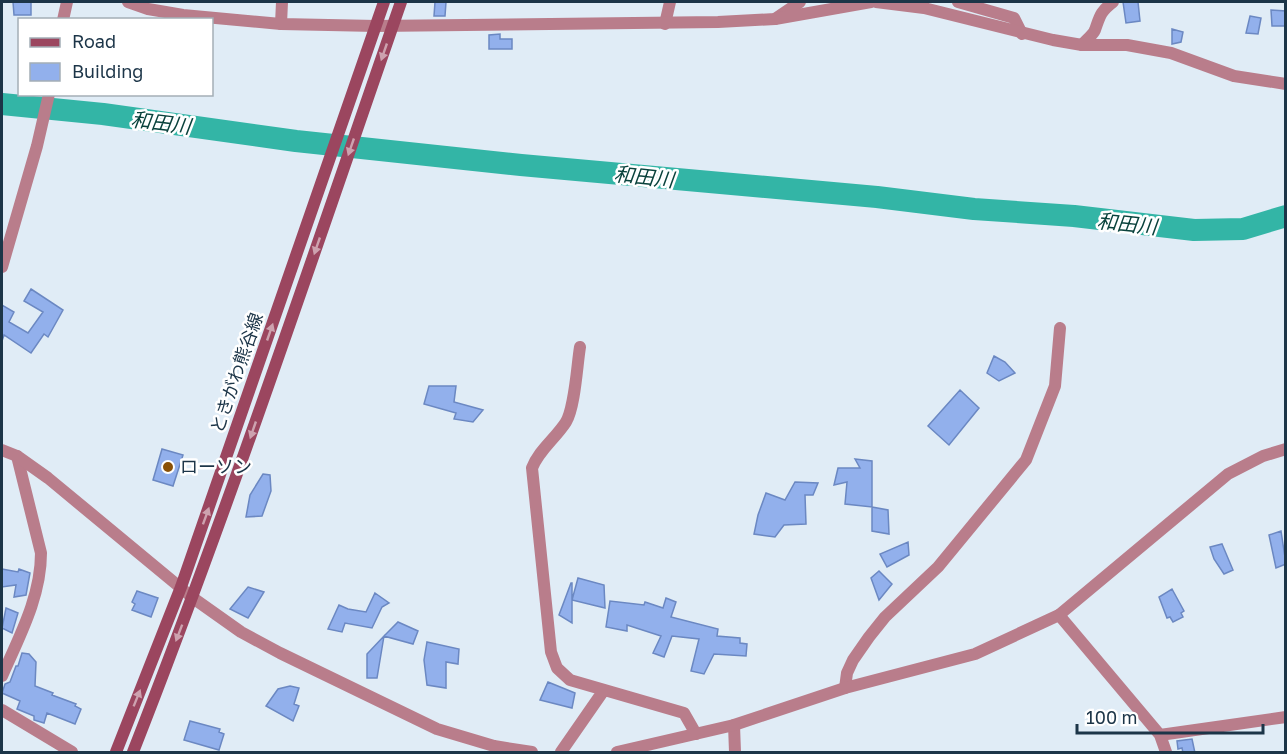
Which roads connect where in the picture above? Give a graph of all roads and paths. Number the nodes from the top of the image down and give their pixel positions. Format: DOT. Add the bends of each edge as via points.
graph roads {
  1 [pos="67,2"];
  2 [pos="128,2"];
  3 [pos="282,2"];
  4 [pos="384,2"];
  5 [pos="401,2"];
  6 [pos="670,2"];
  7 [pos="800,2"];
  8 [pos="871,2"];
  9 [pos="876,2"];
  10 [pos="958,2"];
  11 [pos="1113,2"];
  12 [pos="63,18"];
  13 [pos="775,19"];
  14 [pos="281,24"];
  15 [pos="665,24"];
  16 [pos="376,26"];
  17 [pos="393,26"];
  18 [pos="1022,34"];
  19 [pos="1082,45"];
  20 [pos="1286,84"];
  21 [pos="49,96"];
  22 [pos="2,267"];
  23 [pos="1060,328"];
  24 [pos="580,347"];
  25 [pos="1286,449"];
  26 [pos="2,450"];
  27 [pos="17,456"];
  28 [pos="181,587"];
  29 [pos="193,598"];
  30 [pos="1059,615"];
  31 [pos="2,676"];
  32 [pos="845,688"];
  33 [pos="604,690"];
  34 [pos="2,710"];
  35 [pos="1286,717"];
  36 [pos="734,725"];
  37 [pos="696,734"];
  38 [pos="1160,735"];
  39 [pos="72,753"];
  40 [pos="116,753"];
  41 [pos="133,753"];
  42 [pos="532,753"];
  43 [pos="561,753"];
  44 [pos="617,753"];
  45 [pos="735,753"];
  46 [pos="1166,753"];
  1 -- 12 [label="street"];
  2 -- 14 [label="street" via="183,15"];
  3 -- 14 [label="street"];
  4 -- 16 [label="main road, ときがわ熊谷線"];
  5 -- 17 [label="main road, ときがわ熊谷線"];
  6 -- 15 [label="street"];
  7 -- 13 [label="street"];
  8 -- 13 [label="street"];
  9 -- 18 [label="street" via="924,8"];
  10 -- 18 [label="street" via="1014,18"];
  11 -- 19 [label="street" via="1103,9 1095,32"];
  13 -- 15 [label="street"];
  14 -- 16 [label="street"];
  15 -- 17 [label="street"];
  16 -- 17 [label="street"];
  28 -- 16 [label="main road, ときがわ熊谷線, one-way"];
  17 -- 29 [label="main road, ときがわ熊谷線, one-way"];
  18 -- 19 [label="street"];
  19 -- 20 [label="street" via="1127,45 1171,53 1234,76"];
  21 -- 22 [label="street"];
  23 -- 32 [label="street" via="1055,386 1026,460 938,567 874,630 847,673"];
  24 -- 33 [label="street" via="567,421 531,468 556,668 570,680"];
  25 -- 30 [label="street" via="1228,474"];
  26 -- 27 [label="street"];
  27 -- 28 [label="street"];
  27 -- 31 [label="street" via="41,565 32,605"];
  28 -- 29 [label="street"];
  40 -- 28 [label="main road, ときがわ熊谷線, one-way"];
  29 -- 41 [label="main road, ときがわ熊谷線, one-way"];
  29 -- 42 [label="street" via="241,632 280,653 437,729"];
  30 -- 32 [label="street" via="975,654"];
  30 -- 38 [label="street"];
  32 -- 36 [label="street"];
  33 -- 37 [label="street" via="684,713"];
  33 -- 43 [label="street"];
  34 -- 39 [label="street"];
  35 -- 38 [label="street"];
  36 -- 37 [label="street"];
  36 -- 45 [label="street"];
  37 -- 44 [label="street"];
  38 -- 46 [label="street"];
}
